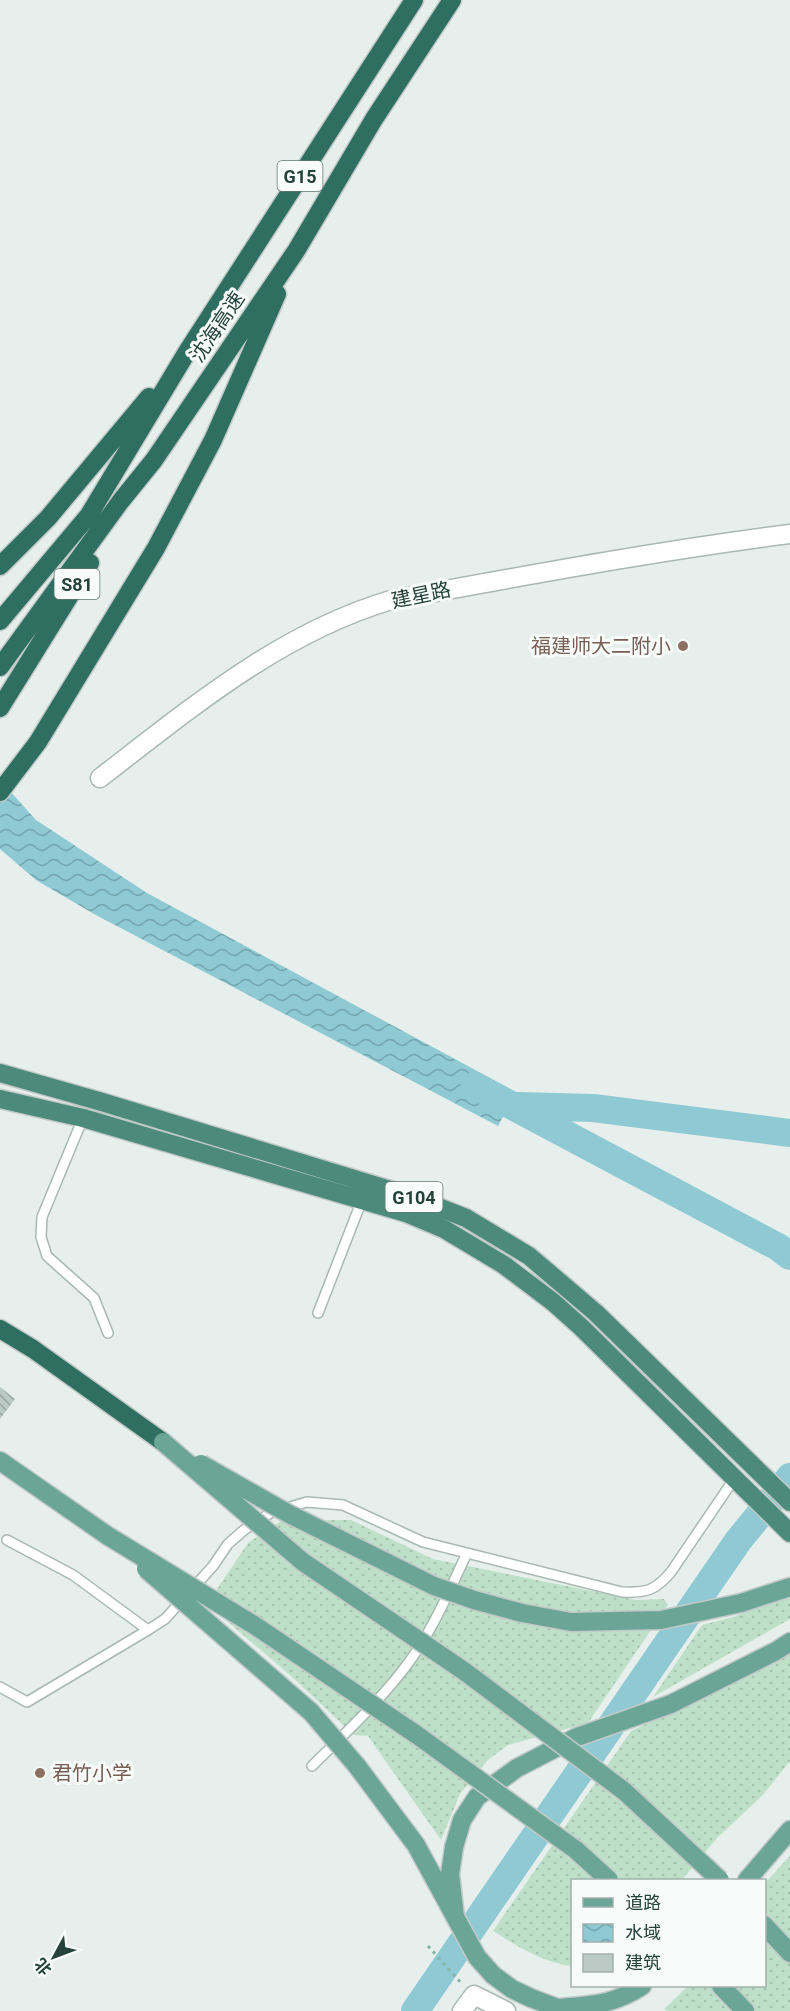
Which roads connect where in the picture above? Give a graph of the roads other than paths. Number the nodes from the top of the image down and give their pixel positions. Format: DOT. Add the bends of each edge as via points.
graph roads {
  1 [pos="414,0"];
  2 [pos="452,0"];
  3 [pos="296,251"];
  4 [pos="186,352"];
  5 [pos="154,460"];
  6 [pos="790,534"];
  7 [pos="0,566"];
  8 [pos="0,621"];
  9 [pos="0,667"];
  10 [pos="0,708"];
  11 [pos="100,778"];
  12 [pos="0,792"];
  13 [pos="0,1073"];
  14 [pos="0,1099"];
  15 [pos="83,1118"];
  16 [pos="362,1200"];
  17 [pos="318,1313"];
  18 [pos="0,1316"];
  19 [pos="0,1329"];
  20 [pos="108,1333"];
  21 [pos="33,1349"];
  22 [pos="163,1442"];
  23 [pos="0,1461"];
  24 [pos="734,1479"];
  25 [pos="790,1502"];
  26 [pos="786,1530"];
  27 [pos="108,1536"];
  28 [pos="8,1540"];
  29 [pos="467,1553"];
  30 [pos="790,1587"];
  31 [pos="148,1630"];
  32 [pos="790,1642"];
  33 [pos="0,1687"];
  34 [pos="312,1766"];
  35 [pos="790,1830"];
  36 [pos="607,1879"];
  37 [pos="718,1879"];
  38 [pos="749,1879"];
  39 [pos="455,1917"];
  40 [pos="766,1926"];
  41 [pos="790,1953"];
  42 [pos="640,1987"];
  43 [pos="722,1987"];
  44 [pos="562,2010"];
  45 [pos="462,2011"];
  46 [pos="506,2011"];
  47 [pos="745,2011"];
  1 -- 4 [label="highway, 沈海高速 / G15"];
  2 -- 3 [label="highway, 沈海高速 / G15" via="374,119"];
  3 -- 5 [label="highway, 沈海高速 / G15"];
  3 -- 12 [label="highway" via="213,440 156,548 38,742"];
  4 -- 7 [label="highway" via="48,518"];
  4 -- 8 [label="highway, 沈海高速 / G15" via="89,515"];
  5 -- 9 [label="highway, 沈海高速 / G15"];
  5 -- 10 [label="highway, S81"];
  6 -- 11 [label="street, 建星路" via="541,572 371,606 256,662"];
  13 -- 25 [label="highway, G104" via="399,1192 466,1218 529,1256 560,1281"];
  14 -- 15 [label="highway, G104"];
  15 -- 16 [label="highway, G104"];
  15 -- 20 [label="lane" via="42,1217 41,1237 47,1256 94,1298"];
  16 -- 17 [label="lane"];
  16 -- 24 [label="highway, G104" via="444,1229 504,1264 581,1327"];
  18 -- 21 [label="highway"];
  19 -- 21 [label="highway"];
  21 -- 22 [label="highway"];
  22 -- 30 [label="main road, bridge" via="289,1514 434,1586 522,1613 571,1622 661,1620 741,1603"];
  22 -- 37 [label="main road, bridge" via="303,1562 464,1671 624,1791"];
  23 -- 27 [label="main road"];
  24 -- 26 [label="highway, G104"];
  24 -- 29 [label="lane" via="671,1572 660,1585 643,1593 622,1592"];
  27 -- 36 [label="main road, bridge" via="254,1625 417,1735 576,1850"];
  27 -- 39 [label="main road, bridge" via="311,1712 416,1845"];
  28 -- 31 [label="lane" via="73,1575"];
  29 -- 31 [label="lane" via="423,1542 344,1505 307,1502 272,1512 244,1530 165,1619"];
  29 -- 34 [label="lane" via="436,1618 404,1669"];
  31 -- 33 [label="lane" via="27,1702"];
  32 -- 39 [label="main road" via="671,1704 577,1737 517,1768 477,1797 462,1820 454,1847 450,1874"];
  35 -- 38 [label="main road"];
  39 -- 44 [label="main road" via="477,1958 493,1975 512,1989"];
  40 -- 41 [label="main road"];
  42 -- 44 [label="main road" via="624,1998"];
  43 -- 47 [label="main road"];
  45 -- 46 [label="street" via="474,1995"];
}
